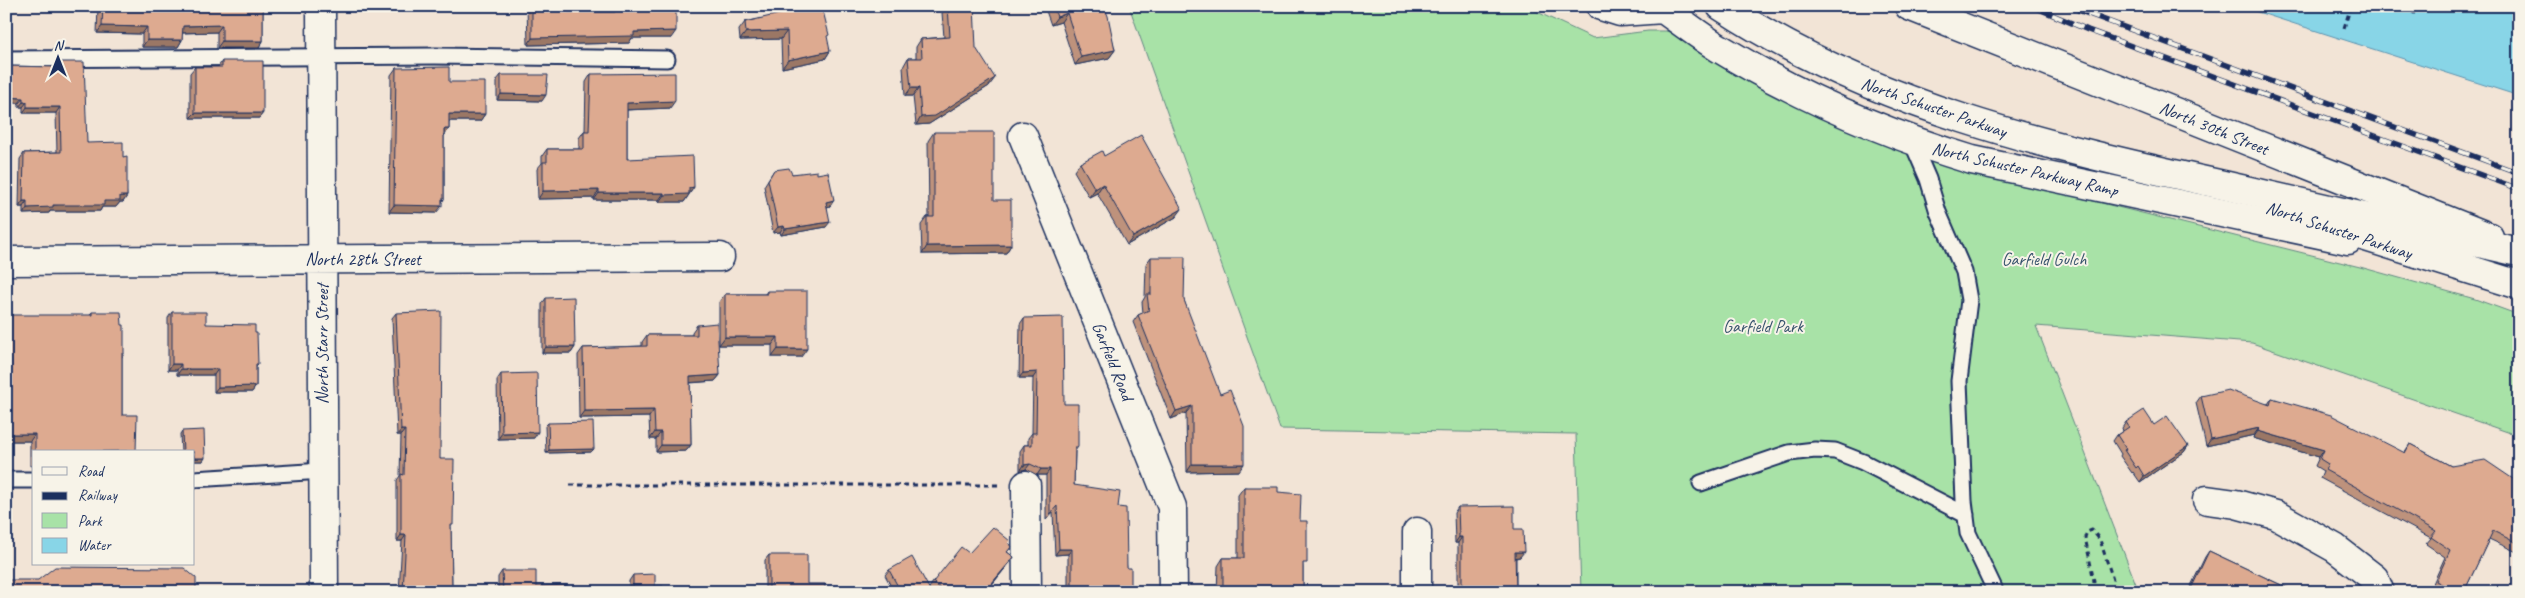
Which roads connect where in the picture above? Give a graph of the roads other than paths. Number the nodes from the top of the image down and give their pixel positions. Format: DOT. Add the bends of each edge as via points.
graph roads {
  1 [pos="321,6"];
  2 [pos="1601,6"];
  3 [pos="1722,6"];
  4 [pos="1909,6"];
  5 [pos="1661,7"];
  6 [pos="321,58"];
  7 [pos="6,59"];
  8 [pos="667,59"];
  9 [pos="1022,136"];
  10 [pos="1912,142"];
  11 [pos="2160,171"];
  12 [pos="2519,250"];
  13 [pos="2420,255"];
  14 [pos="720,257"];
  15 [pos="322,260"];
  16 [pos="6,261"];
  17 [pos="2519,285"];
  18 [pos="323,471"];
  19 [pos="195,479"];
  20 [pos="6,480"];
  21 [pos="32,480"];
  22 [pos="1701,483"];
  23 [pos="1026,485"];
  24 [pos="2207,500"];
  25 [pos="1966,515"];
  26 [pos="1417,532"];
  27 [pos="1994,588"];
  28 [pos="324,592"];
  29 [pos="1027,592"];
  30 [pos="1173,592"];
  31 [pos="1417,592"];
  32 [pos="2380,592"];
  1 -- 6 [label="main road, North Starr Street"];
  2 -- 5 [label="main road" via="1620,12"];
  3 -- 11 [label="main road, North Schuster Parkway" via="1785,45 1878,90 2025,138"];
  4 -- 12 [label="main road, North 30th Street"];
  5 -- 10 [label="main road, North Schuster Parkway Ramp" via="1716,47 1768,77 1851,118"];
  6 -- 7 [label="lane"];
  6 -- 8 [label="lane"];
  6 -- 15 [label="main road, North Starr Street"];
  9 -- 30 [label="main road, Garfield Road" via="1172,507"];
  10 -- 13 [label="main road, North Schuster Parkway Ramp" via="1972,160"];
  10 -- 25 [label="lane" via="1964,272 1969,300 1960,381"];
  11 -- 12 [label="main road, North Schuster Parkway"];
  11 -- 13 [label="main road, North Schuster Parkway"];
  13 -- 17 [label="main road, North Schuster Parkway"];
  14 -- 15 [label="main road, North 28th Street"];
  15 -- 16 [label="main road, North 28th Street"];
  15 -- 18 [label="main road, North Starr Street"];
  18 -- 19 [label="lane"];
  18 -- 28 [label="main road, North Starr Street"];
  20 -- 21 [label="lane"];
  22 -- 25 [label="lane" via="1789,453 1835,451"];
  23 -- 29 [label="main road"];
  24 -- 32 [label="main road" via="2276,515 2335,548 2374,578"];
  25 -- 27 [label="lane" via="1968,533"];
  26 -- 31 [label="main road"];
}
